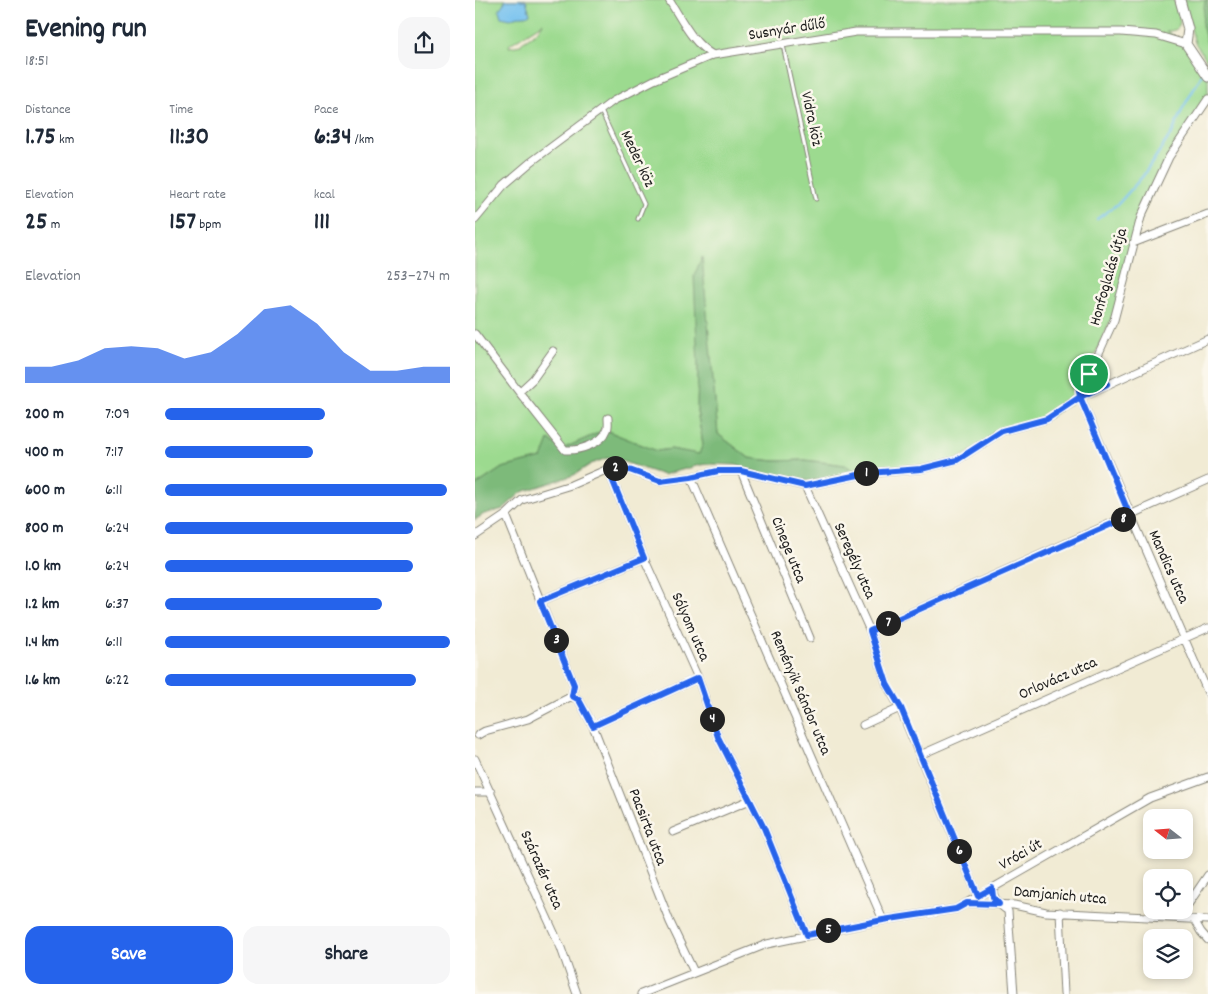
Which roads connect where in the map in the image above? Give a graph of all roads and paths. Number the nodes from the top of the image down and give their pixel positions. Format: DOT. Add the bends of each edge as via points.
graph roads {
  1 [pos="669,0"];
  2 [pos="1180,0"];
  3 [pos="783,44"];
  4 [pos="1186,44"];
  5 [pos="713,56"];
  6 [pos="1207,76"];
  7 [pos="1208,99"];
  8 [pos="600,111"];
  9 [pos="815,199"];
  10 [pos="1208,214"];
  11 [pos="638,219"];
  12 [pos="475,220"];
  13 [pos="1133,243"];
  14 [pos="475,334"];
  15 [pos="1208,340"];
  16 [pos="553,351"];
  17 [pos="1089,374"];
  18 [pos="1107,384"];
  19 [pos="519,392"];
  20 [pos="1080,397"];
  21 [pos="608,418"];
  22 [pos="608,469"];
  23 [pos="741,471"];
  24 [pos="691,477"];
  25 [pos="1208,480"];
  26 [pos="805,486"];
  27 [pos="506,515"];
  28 [pos="1130,516"];
  29 [pos="475,536"];
  30 [pos="644,558"];
  31 [pos="540,601"];
  32 [pos="1208,628"];
  33 [pos="870,631"];
  34 [pos="810,638"];
  35 [pos="1184,638"];
  36 [pos="698,678"];
  37 [pos="1208,693"];
  38 [pos="572,696"];
  39 [pos="901,708"];
  40 [pos="863,724"];
  41 [pos="593,726"];
  42 [pos="476,735"];
  43 [pos="920,755"];
  44 [pos="475,759"];
  45 [pos="1208,778"];
  46 [pos="475,792"];
  47 [pos="491,792"];
  48 [pos="750,800"];
  49 [pos="673,832"];
  50 [pos="1208,875"];
  51 [pos="992,888"];
  52 [pos="978,896"];
  53 [pos="1193,897"];
  54 [pos="967,903"];
  55 [pos="999,904"];
  56 [pos="1060,912"];
  57 [pos="1143,916"];
  58 [pos="1186,919"];
  59 [pos="883,920"];
  60 [pos="1194,920"];
  61 [pos="1208,920"];
  62 [pos="807,935"];
  63 [pos="1208,940"];
  64 [pos="694,972"];
  65 [pos="577,994"];
  66 [pos="641,994"];
  67 [pos="1014,994"];
  68 [pos="1064,994"];
  1 -- 5 [label="street" via="695,41"];
  2 -- 4 [label="street" via="1188,29"];
  3 -- 4 [label="street, Susnyár dűlő" via="856,32 1111,32 1156,35"];
  3 -- 5 [label="street, Susnyár dűlő"];
  3 -- 9 [label="lane, Vidra köz"];
  4 -- 6 [label="street"];
  5 -- 8 [label="street, Susnyár dűlő" via="654,80"];
  7 -- 13 [label="street, Honfoglalás útja" via="1169,156 1141,217"];
  8 -- 11 [label="lane, Meder köz" via="644,204"];
  8 -- 12 [label="street, Susnyár dűlő" via="504,185"];
  10 -- 13 [label="street"];
  13 -- 17 [label="street, Honfoglalás útja" via="1113,320"];
  14 -- 19 [label="street"];
  15 -- 18 [label="street"];
  16 -- 19 [label="street"];
  17 -- 18 [label="street"];
  17 -- 20 [label="street, Honfoglalás útja" via="1079,390"];
  18 -- 20 [label="street"];
  19 -- 21 [label="street" via="565,450 600,440 608,430"];
  20 -- 26 [label="street" via="1047,419 1002,431 957,460 921,469 868,473"];
  20 -- 28 [label="street, Mandics utca"];
  22 -- 24 [label="street" via="621,467 660,481"];
  22 -- 27 [label="street" via="571,485 522,500"];
  22 -- 30 [label="street, Sólyom utca"];
  23 -- 24 [label="street" via="718,471"];
  23 -- 26 [label="street"];
  23 -- 34 [label="street, Cinege utca"];
  24 -- 59 [label="street, Reményik Sándor utca"];
  25 -- 28 [label="street"];
  26 -- 33 [label="street, Seregély utca"];
  27 -- 29 [label="street"];
  27 -- 31 [label="street"];
  28 -- 33 [label="street"];
  28 -- 35 [label="street, Mandics utca"];
  30 -- 31 [label="street"];
  30 -- 36 [label="street, Sólyom utca"];
  31 -- 38 [label="street" via="574,685"];
  32 -- 35 [label="street, Orlovácz utca"];
  33 -- 39 [label="street, Seregély utca" via="887,684"];
  35 -- 37 [label="street, Mandics utca"];
  35 -- 43 [label="street, Orlovácz utca"];
  36 -- 41 [label="street"];
  36 -- 48 [label="street, Sólyom utca" via="718,737"];
  38 -- 41 [label="street, Pacsirta utca" via="579,700"];
  38 -- 42 [label="street" via="528,719"];
  39 -- 40 [label="street"];
  39 -- 43 [label="street, Seregély utca"];
  41 -- 64 [label="street, Pacsirta utca" via="670,922"];
  43 -- 52 [label="street, Seregély utca"];
  44 -- 47 [label="street, Szárazér utca"];
  45 -- 51 [label="street, Vróci út" via="1150,798"];
  46 -- 47 [label="street"];
  47 -- 65 [label="street, Szárazér utca" via="561,948"];
  48 -- 49 [label="street"];
  48 -- 62 [label="street, Sólyom utca"];
  50 -- 53 [label="street"];
  51 -- 52 [label="street, Vróci út"];
  51 -- 55 [label="street" via="993,897"];
  52 -- 54 [label="street, Vróci út"];
  54 -- 55 [label="street, Damjanich utca"];
  54 -- 59 [label="street, Vróci út" via="956,909"];
  55 -- 56 [label="street, Damjanich utca"];
  55 -- 67 [label="street" via="1008,910"];
  56 -- 57 [label="street, Damjanich utca"];
  56 -- 68 [label="street"];
  58 -- 60 [label="street, Damjanich utca"];
  59 -- 62 [label="street, Vróci út"];
  60 -- 61 [label="street, Damjanich utca"];
  60 -- 63 [label="street"];
  62 -- 64 [label="street, Vróci út" via="767,944"];
  64 -- 66 [label="street, Vróci út"];
}
